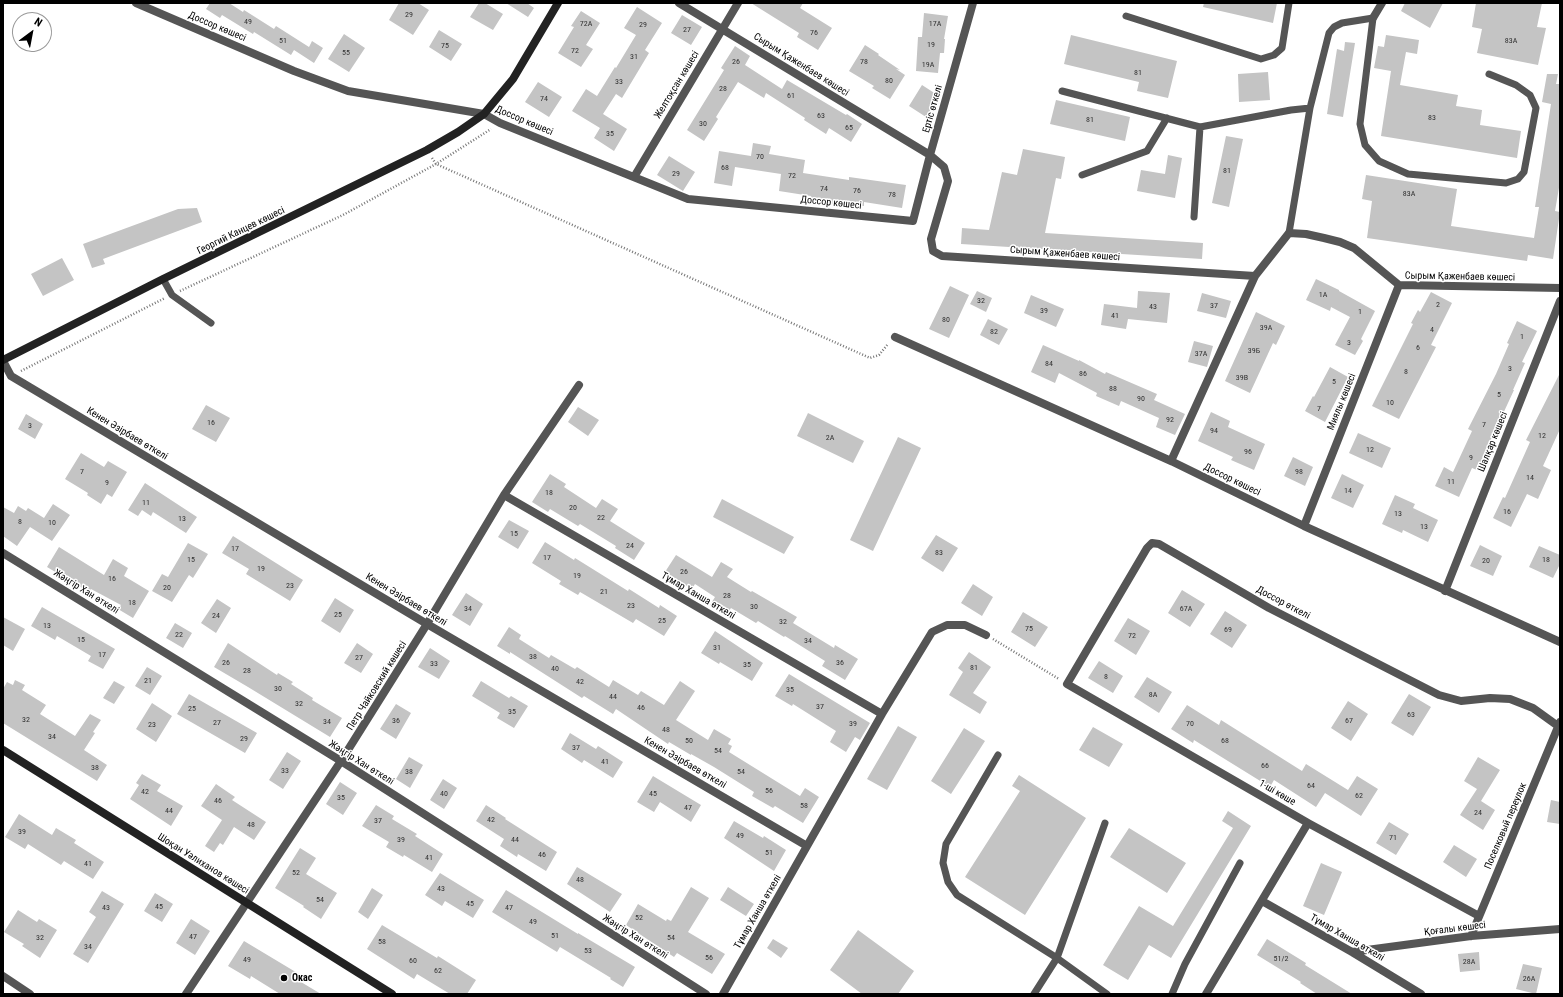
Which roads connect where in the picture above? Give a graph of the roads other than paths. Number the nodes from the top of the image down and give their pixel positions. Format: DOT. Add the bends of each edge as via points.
graph roads {
  1 [pos="136,3"];
  2 [pos="558,3"];
  3 [pos="679,3"];
  4 [pos="738,3"];
  5 [pos="974,3"];
  6 [pos="1289,3"];
  7 [pos="1382,3"];
  8 [pos="1126,16"];
  9 [pos="1373,18"];
  10 [pos="722,28"];
  11 [pos="1489,74"];
  12 [pos="1062,90"];
  13 [pos="1310,108"];
  14 [pos="484,114"];
  15 [pos="1167,118"];
  16 [pos="1200,127"];
  17 [pos="930,156"];
  18 [pos="1082,175"];
  19 [pos="634,177"];
  20 [pos="1194,217"];
  21 [pos="913,221"];
  22 [pos="1289,233"];
  23 [pos="1255,276"];
  24 [pos="163,279"];
  25 [pos="1399,286"];
  26 [pos="1560,288"];
  27 [pos="1560,301"];
  28 [pos="211,323"];
  29 [pos="894,337"];
  30 [pos="3,361"];
  31 [pos="579,385"];
  32 [pos="1171,461"];
  33 [pos="504,495"];
  34 [pos="1304,526"];
  35 [pos="3,552"];
  36 [pos="1446,591"];
  37 [pos="427,624"];
  38 [pos="986,635"];
  39 [pos="1560,642"];
  40 [pos="1067,684"];
  41 [pos="882,714"];
  42 [pos="1559,724"];
  43 [pos="1552,743"];
  44 [pos="1560,745"];
  45 [pos="3,750"];
  46 [pos="998,755"];
  47 [pos="341,761"];
  48 [pos="1105,823"];
  49 [pos="1308,823"];
  50 [pos="807,846"];
  51 [pos="1240,863"];
  52 [pos="1262,901"];
  53 [pos="246,903"];
  54 [pos="1479,916"];
  55 [pos="1560,929"];
  56 [pos="1471,936"];
  57 [pos="1352,952"];
  58 [pos="1057,958"];
  59 [pos="3,976"];
  60 [pos="30,994"];
  61 [pos="186,994"];
  62 [pos="392,994"];
  63 [pos="706,994"];
  64 [pos="722,994"];
  65 [pos="1034,994"];
  66 [pos="1107,994"];
  67 [pos="1172,994"];
  68 [pos="1206,994"];
  69 [pos="1421,994"];
  1 -- 14 [label="street, Доссор көшесі" via="294,71 348,91"];
  2 -- 14 [label="main road, Георгий Канцев көшесі" via="513,79"];
  3 -- 10 [label="street, Сырым Қаженбаев көшесі"];
  4 -- 10 [label="street, Желтоқсан көшесі"];
  5 -- 17 [label="street, Ертіс өткелі"];
  6 -- 8 [label="lane" via="1282,48 1274,55 1261,59"];
  7 -- 9 [label="street"];
  9 -- 11 [label="lane" via="1360,124 1365,144 1379,161 1408,174 1506,183 1518,179 1524,172 1536,108 1530,95 1516,85"];
  9 -- 13 [label="lane" via="1342,23 1329,33"];
  10 -- 17 [label="street, Сырым Қаженбаев көшесі"];
  10 -- 19 [label="street, Желтоқсан көшесі"];
  12 -- 15 [label="lane"];
  13 -- 16 [label="lane"];
  13 -- 22 [label="lane"];
  14 -- 19 [label="street, Доссор көшесі" via="500,123"];
  14 -- 24 [label="main road, Георгий Канцев көшесі" via="427,150"];
  15 -- 16 [label="lane"];
  15 -- 18 [label="lane" via="1147,151"];
  16 -- 20 [label="lane"];
  17 -- 21 [label="street, Ертіс өткелі"];
  17 -- 23 [label="street, Сырым Қаженбаев көшесі" via="944,167 948,181 931,239 933,251 942,256"];
  19 -- 21 [label="street, Доссор көшесі" via="688,199"];
  22 -- 23 [label="street"];
  22 -- 25 [label="street, Сырым Қаженбаев көшесі" via="1324,238 1354,248"];
  23 -- 32 [label="street"];
  24 -- 28 [label="lane" via="172,295"];
  24 -- 30 [label="main road, Георгий Канцев көшесі"];
  25 -- 26 [label="street, Сырым Қаженбаев көшесі"];
  25 -- 34 [label="street, Миялы көшесі"];
  27 -- 36 [label="street, Шалқар көшесі"];
  29 -- 32 [label="street, Доссор көшесі"];
  30 -- 37 [label="street, Кенен Әзірбаев өткелі" via="11,376"];
  31 -- 33 [label="street, Петр Чайковский көшесі"];
  32 -- 34 [label="street, Доссор көшесі"];
  33 -- 37 [label="street, Петр Чайковский көшесі"];
  33 -- 41 [label="street, Тұмар Ханша өткелі"];
  34 -- 36 [label="street, Доссор көшесі"];
  35 -- 47 [label="street, Жәңгір Хан өткелі"];
  36 -- 39 [label="street, Доссор көшесі"];
  37 -- 47 [label="street, Петр Чайковский көшесі"];
  37 -- 50 [label="street, Кенен Әзірбаев өткелі"];
  38 -- 41 [label="street, Тұмар Ханша өткелі" via="965,625 947,625 932,632"];
  40 -- 42 [label="street, Доссор өткелі" via="1147,548 1152,544 1159,544 1269,608 1440,694 1461,701 1510,699 1533,708"];
  40 -- 49 [label="street, 1-ші көше"];
  41 -- 50 [label="street, Тұмар Ханша өткелі"];
  42 -- 43 [label="street, Поселковый переулок"];
  43 -- 44 [label="street"];
  43 -- 54 [label="street, Поселковый переулок"];
  45 -- 53 [label="main road, Шоқан Уәлиханов көшесі"];
  46 -- 58 [label="lane" via="946,844 943,863 948,882 957,895"];
  47 -- 53 [label="street, Петр Чайковский көшесі"];
  47 -- 63 [label="street, Жәңгір Хан өткелі"];
  48 -- 58 [label="lane"];
  49 -- 52 [label="street"];
  49 -- 54 [label="street, 1-ші көше"];
  50 -- 64 [label="street, Тұмар Ханша өткелі"];
  51 -- 67 [label="lane" via="1185,964"];
  52 -- 57 [label="street, Тұмар Ханша өткелі"];
  52 -- 68 [label="street"];
  53 -- 61 [label="street, Петр Чайковский көшесі"];
  53 -- 62 [label="main road, Шоқан Уәлиханов көшесі"];
  54 -- 56 [label="street, Поселковый переулок"];
  55 -- 56 [label="street, Қоғалы көшесі"];
  56 -- 57 [label="street, Қоғалы көшесі"];
  57 -- 69 [label="street, Тұмар Ханша өткелі"];
  58 -- 65 [label="lane"];
  58 -- 66 [label="lane"];
  59 -- 60 [label="street"];
}
